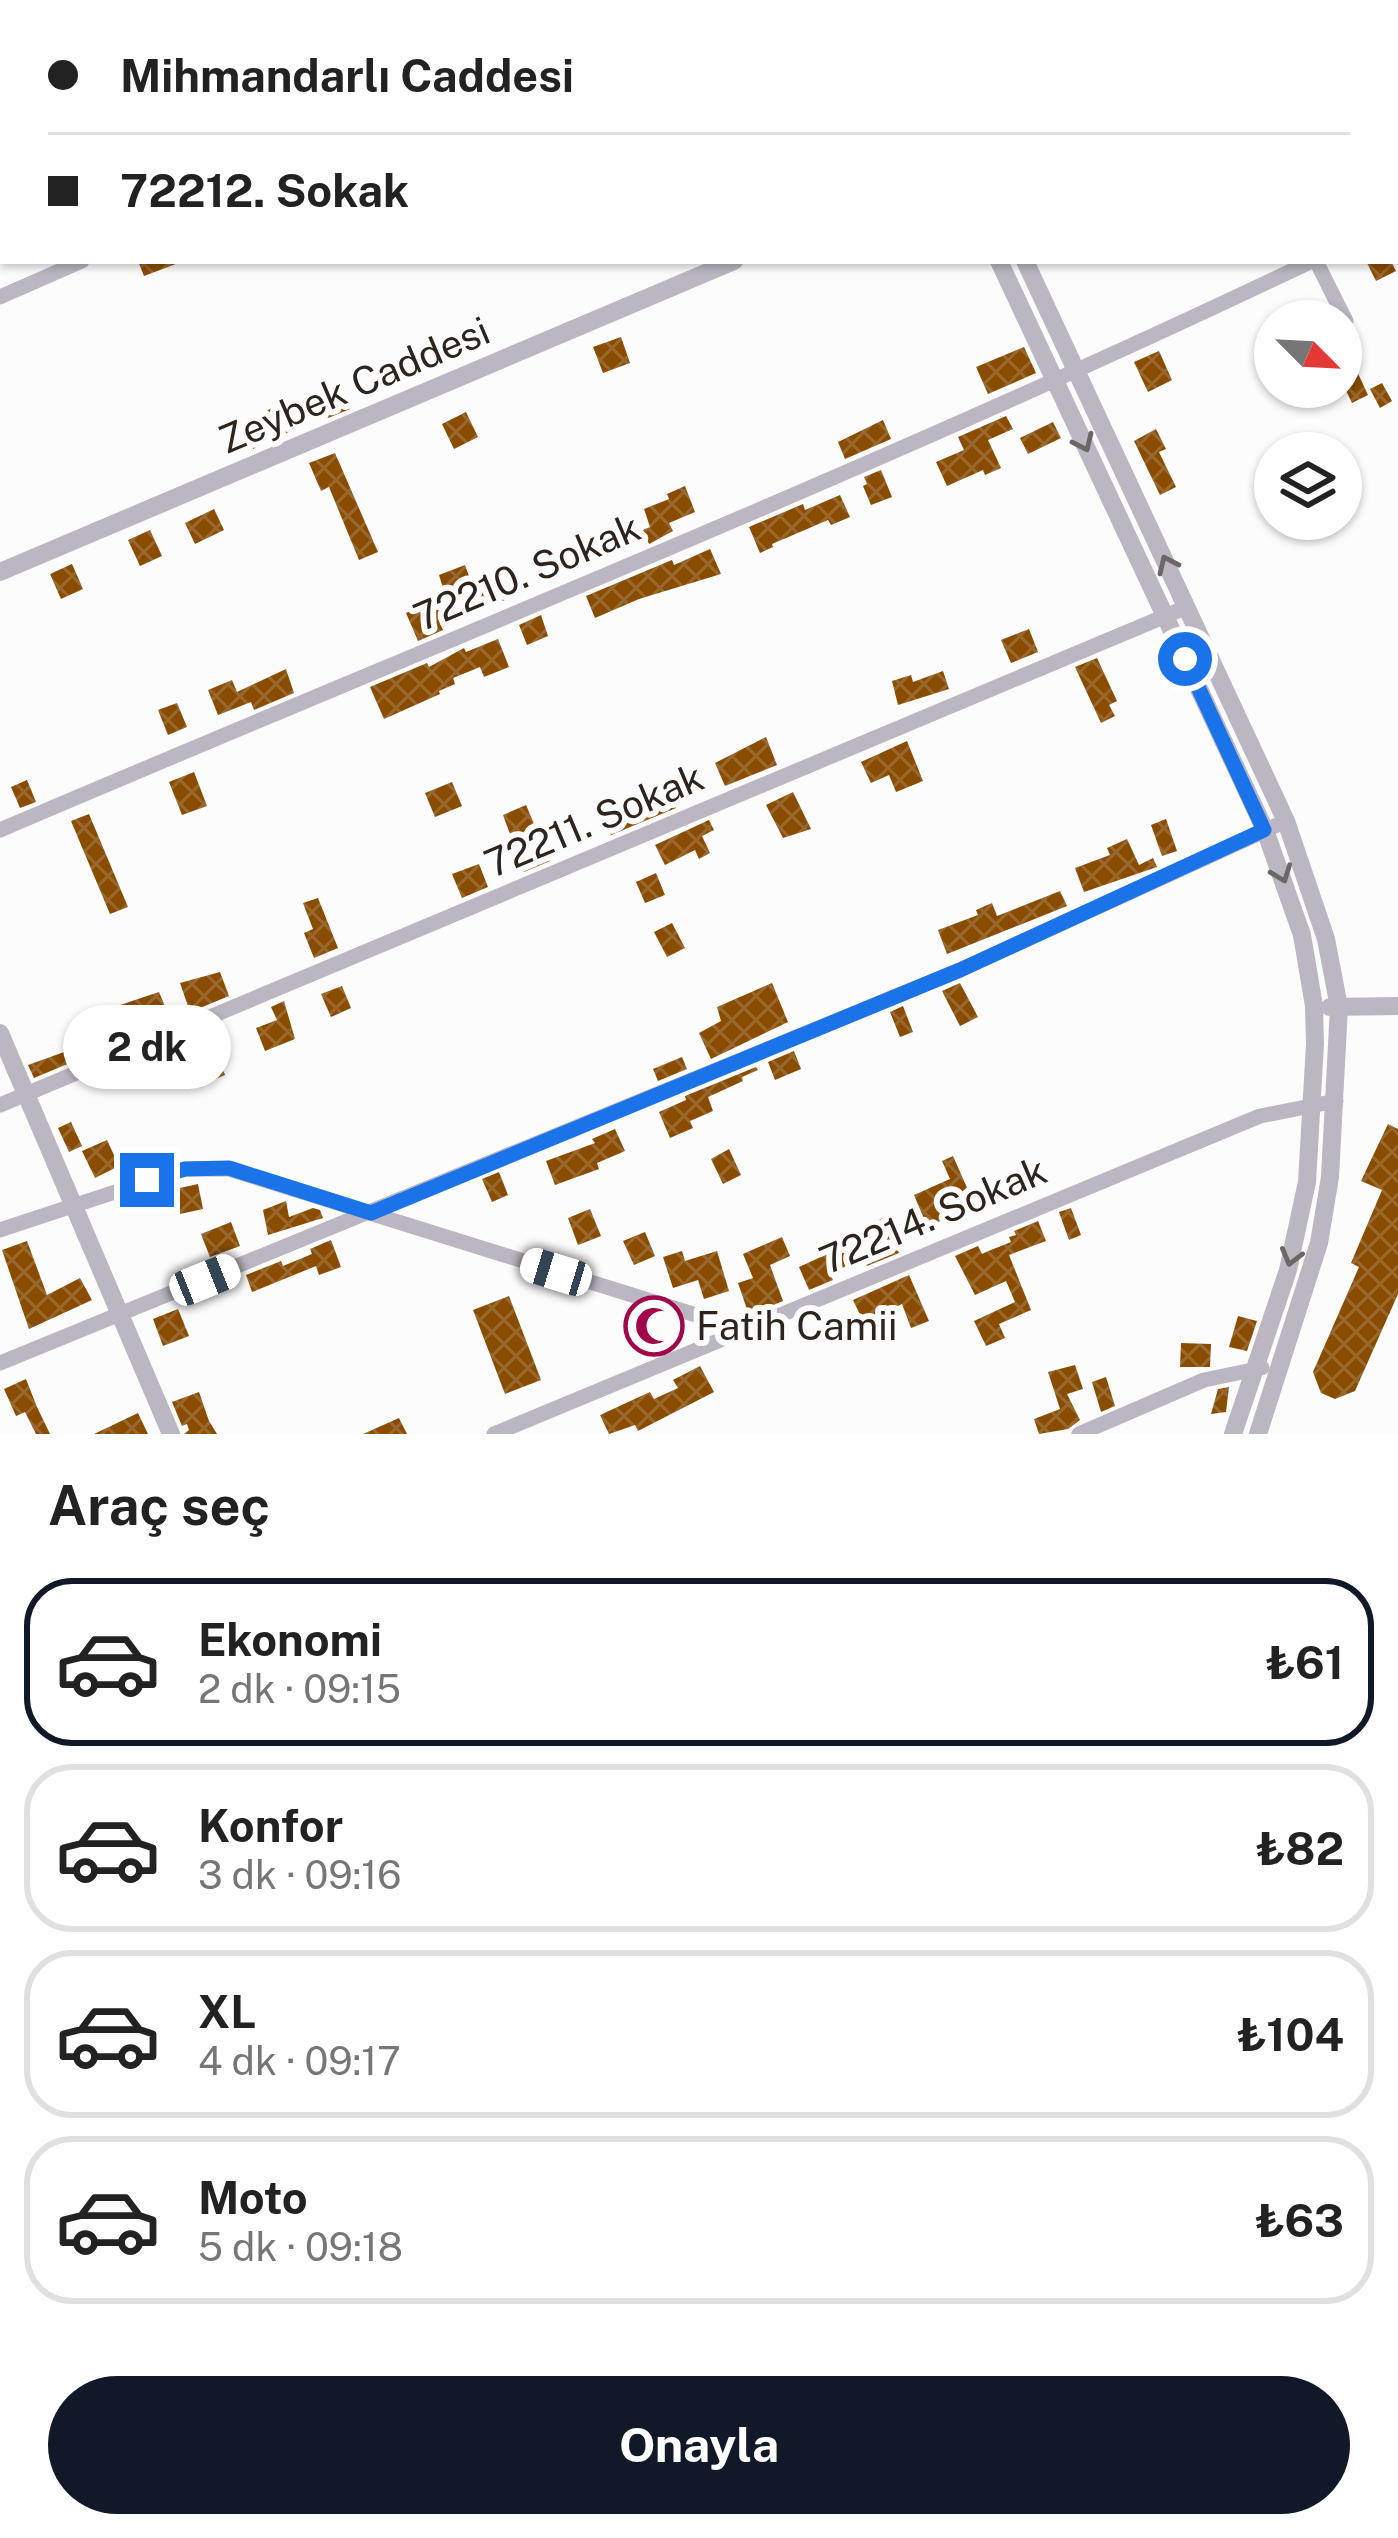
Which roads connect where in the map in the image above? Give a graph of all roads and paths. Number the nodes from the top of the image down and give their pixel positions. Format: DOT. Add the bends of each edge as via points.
graph roads {
  1 [pos="75,264"];
  2 [pos="727,264"];
  3 [pos="1000,264"];
  4 [pos="1026,264"];
  5 [pos="1308,264"];
  6 [pos="1316,264"];
  7 [pos="0,297"];
  8 [pos="1335,300"];
  9 [pos="1079,372"];
  10 [pos="1056,382"];
  11 [pos="0,572"];
  12 [pos="1187,607"];
  13 [pos="1166,617"];
  14 [pos="1286,821"];
  15 [pos="0,830"];
  16 [pos="1264,830"];
  17 [pos="1314,1006"];
  18 [pos="1398,1006"];
  19 [pos="1339,1007"];
  20 [pos="0,1033"];
  21 [pos="25,1094"];
  22 [pos="1336,1101"];
  23 [pos="0,1105"];
  24 [pos="1311,1105"];
  25 [pos="72,1203"];
  26 [pos="371,1213"];
  27 [pos="0,1230"];
  28 [pos="122,1313"];
  29 [pos="744,1330"];
  30 [pos="0,1363"];
  31 [pos="1283,1366"];
  32 [pos="1256,1368"];
  33 [pos="172,1434"];
  34 [pos="494,1434"];
  35 [pos="1079,1434"];
  36 [pos="1233,1434"];
  37 [pos="1258,1434"];
  1 -- 7 [label="street"];
  2 -- 11 [label="street, Zeybek Caddesi"];
  3 -- 10 [label="street"];
  4 -- 9 [label="street"];
  5 -- 9 [label="street, 72210. Sokak"];
  6 -- 8 [label="street"];
  9 -- 10 [label="street, 72210. Sokak"];
  12 -- 9 [label="street, one-way"];
  10 -- 13 [label="street, one-way"];
  10 -- 15 [label="street, 72210. Sokak"];
  12 -- 13 [label="street, 72211. Sokak"];
  12 -- 14 [label="street"];
  13 -- 16 [label="street"];
  13 -- 21 [label="street, 72211. Sokak"];
  14 -- 16 [label="street"];
  14 -- 19 [label="street" via="1320,917"];
  16 -- 17 [label="street, one-way" via="1302,935"];
  16 -- 26 [label="street" via="960,970"];
  17 -- 19 [label="street"];
  17 -- 24 [label="street"];
  18 -- 19 [label="street"];
  19 -- 22 [label="street"];
  20 -- 21 [label="street"];
  21 -- 23 [label="street, 72211. Sokak"];
  21 -- 25 [label="street"];
  22 -- 24 [label="street, 72214. Sokak"];
  22 -- 31 [label="street" via="1319,1244"];
  24 -- 29 [label="street, 72214. Sokak" via="1260,1116"];
  24 -- 32 [label="street, one-way" via="1301,1220"];
  25 -- 26 [label="street" via="213,1167"];
  25 -- 27 [label="street"];
  25 -- 28 [label="street"];
  26 -- 28 [label="street"];
  26 -- 29 [label="street"];
  28 -- 30 [label="street"];
  28 -- 33 [label="street"];
  29 -- 34 [label="street, 72214. Sokak"];
  31 -- 32 [label="street"];
  31 -- 37 [label="street"];
  32 -- 35 [label="street" via="1204,1380"];
  32 -- 36 [label="street"];
}
